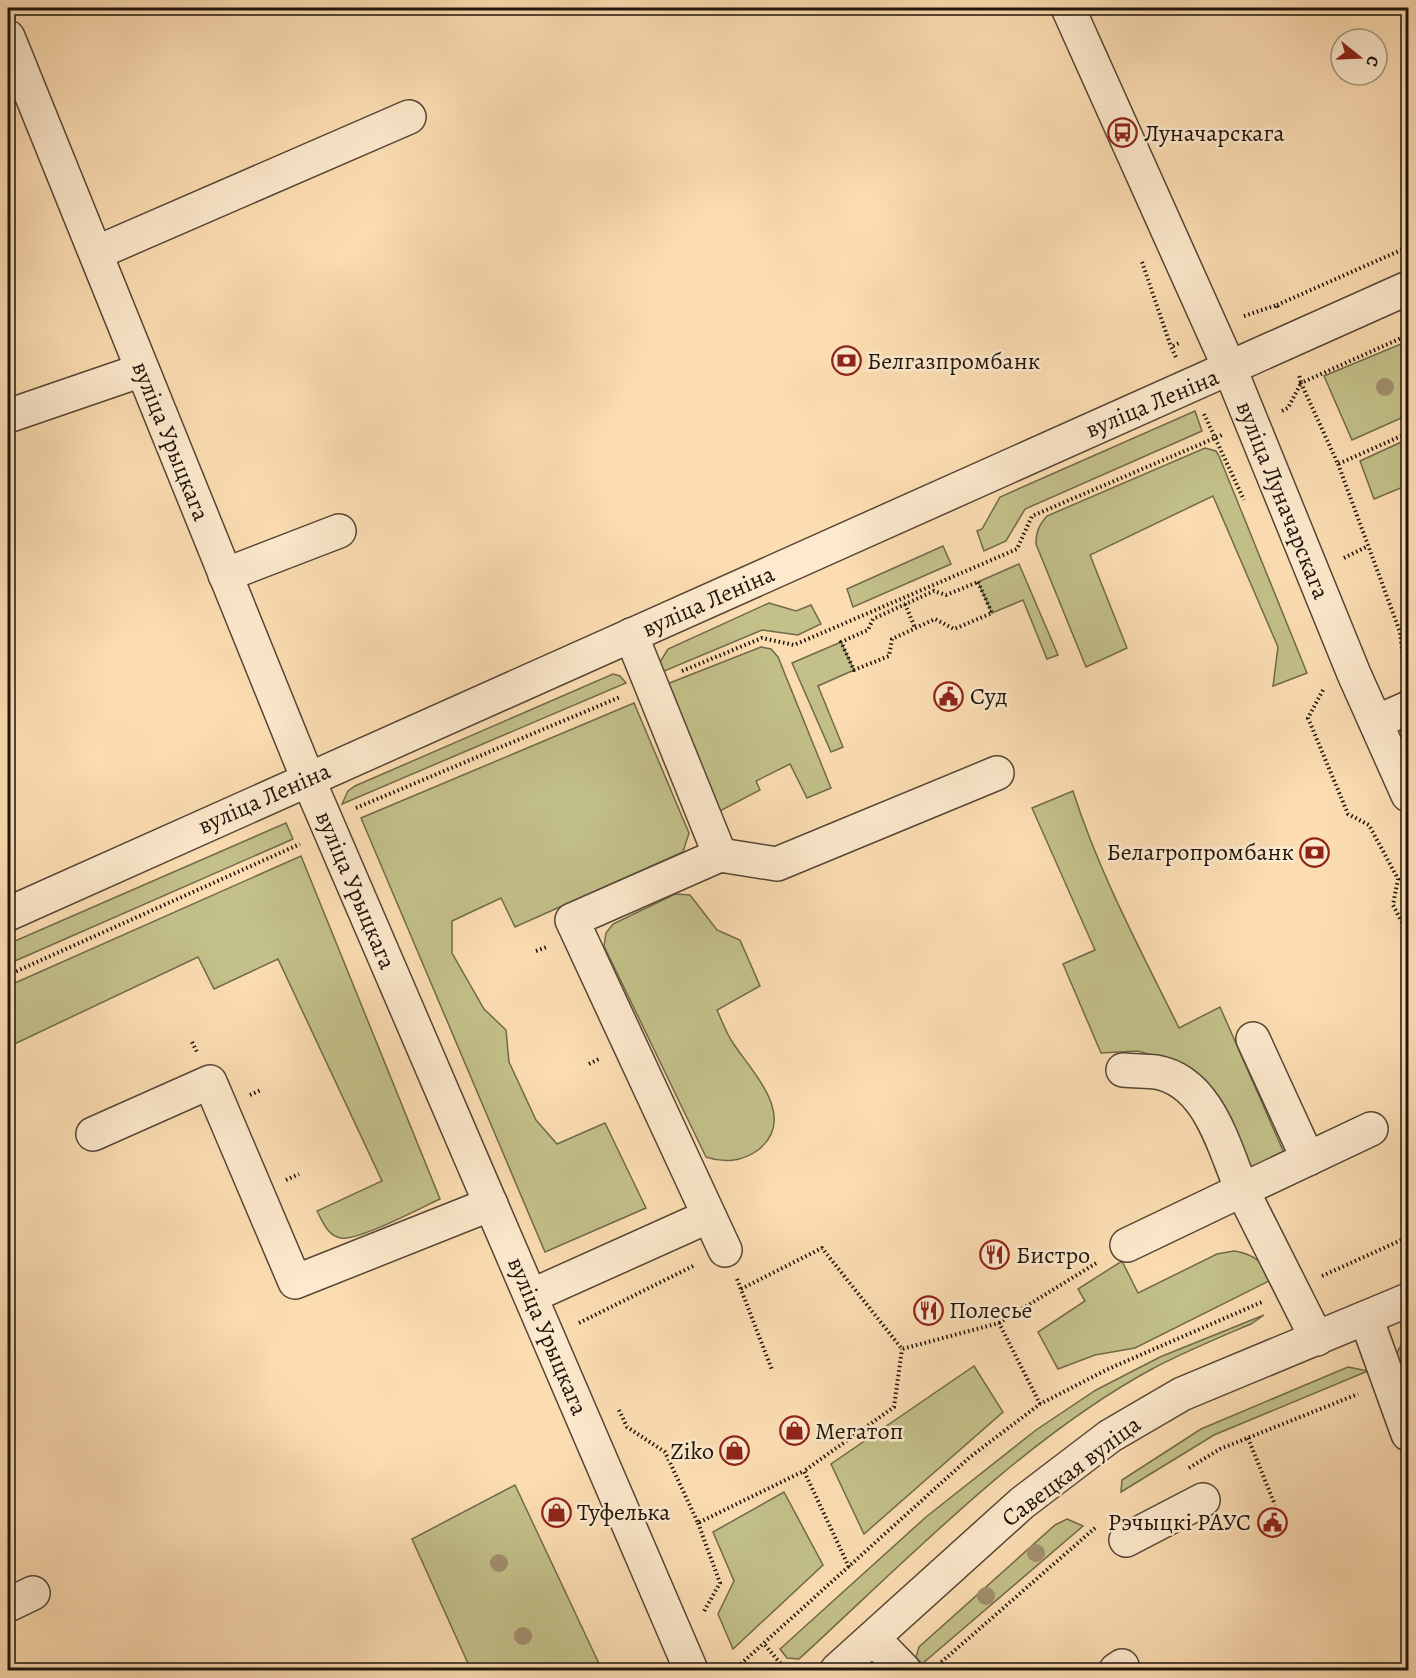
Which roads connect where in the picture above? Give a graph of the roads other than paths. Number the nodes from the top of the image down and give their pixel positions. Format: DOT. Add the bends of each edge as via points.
graph roads {
  1 [pos="1068,8"];
  2 [pos="8,37"];
  3 [pos="409,117"];
  4 [pos="96,253"];
  5 [pos="1408,288"];
  6 [pos="1230,369"];
  7 [pos="142,370"];
  8 [pos="13,408"];
  9 [pos="339,531"];
  10 [pos="225,575"];
  11 [pos="631,636"];
  12 [pos="1408,708"];
  13 [pos="1376,722"];
  14 [pos="997,773"];
  15 [pos="308,779"];
  16 [pos="1408,795"];
  17 [pos="720,855"];
  18 [pos="8,914"];
  19 [pos="1253,1039"];
  20 [pos="1123,1070"];
  21 [pos="1371,1129"];
  22 [pos="93,1134"];
  23 [pos="1308,1159"];
  24 [pos="1242,1190"];
  25 [pos="491,1204"];
  26 [pos="709,1216"];
  27 [pos="1127,1245"];
  28 [pos="725,1250"];
  29 [pos="531,1296"];
  30 [pos="1408,1300"];
  31 [pos="1366,1318"];
  32 [pos="1317,1339"];
  33 [pos="1408,1434"];
  34 [pos="1203,1500"];
  35 [pos="1126,1540"];
  36 [pos="873,1638"];
  37 [pos="691,1671"];
  38 [pos="837,1671"];
  39 [pos="904,1671"];
  1 -- 6 [label="street, вуліца Луначарскага"];
  2 -- 4 [label="street, вуліца Урыцкага"];
  3 -- 4 [label="street"];
  4 -- 7 [label="street, вуліца Урыцкага"];
  5 -- 6 [label="street, вуліца Леніна"];
  6 -- 11 [label="street, вуліца Леніна"];
  6 -- 13 [label="street, вуліца Луначарскага"];
  7 -- 8 [label="street"];
  7 -- 10 [label="street, вуліца Урыцкага"];
  9 -- 10 [label="street"];
  10 -- 15 [label="street, вуліца Урыцкага"];
  11 -- 15 [label="street, вуліца Леніна"];
  11 -- 17 [label="street"];
  12 -- 13 [label="street"];
  13 -- 16 [label="street, вуліца Луначарскага"];
  14 -- 17 [label="street" via="777,864"];
  15 -- 18 [label="street, вуліца Леніна"];
  15 -- 25 [label="street, вуліца Урыцкага"];
  17 -- 26 [label="street" via="572,920"];
  19 -- 23 [label="street"];
  20 -- 24 [label="street" via="1158,1072 1185,1084 1202,1101"];
  21 -- 23 [label="street"];
  22 -- 25 [label="street" via="210,1082 295,1282"];
  23 -- 24 [label="street"];
  24 -- 27 [label="street"];
  24 -- 32 [label="street"];
  25 -- 29 [label="street, вуліца Урыцкага"];
  26 -- 28 [label="street"];
  26 -- 29 [label="street"];
  29 -- 37 [label="street, вуліца Урыцкага"];
  30 -- 31 [label="street, Савецкая вуліца"];
  31 -- 32 [label="street, Савецкая вуліца"];
  31 -- 33 [label="street"];
  32 -- 36 [label="street, Савецкая вуліца" via="1182,1394 1110,1436 1022,1503"];
  34 -- 35 [label="street"];
  36 -- 38 [label="street, Савецкая вуліца"];
  36 -- 39 [label="street"];
}
